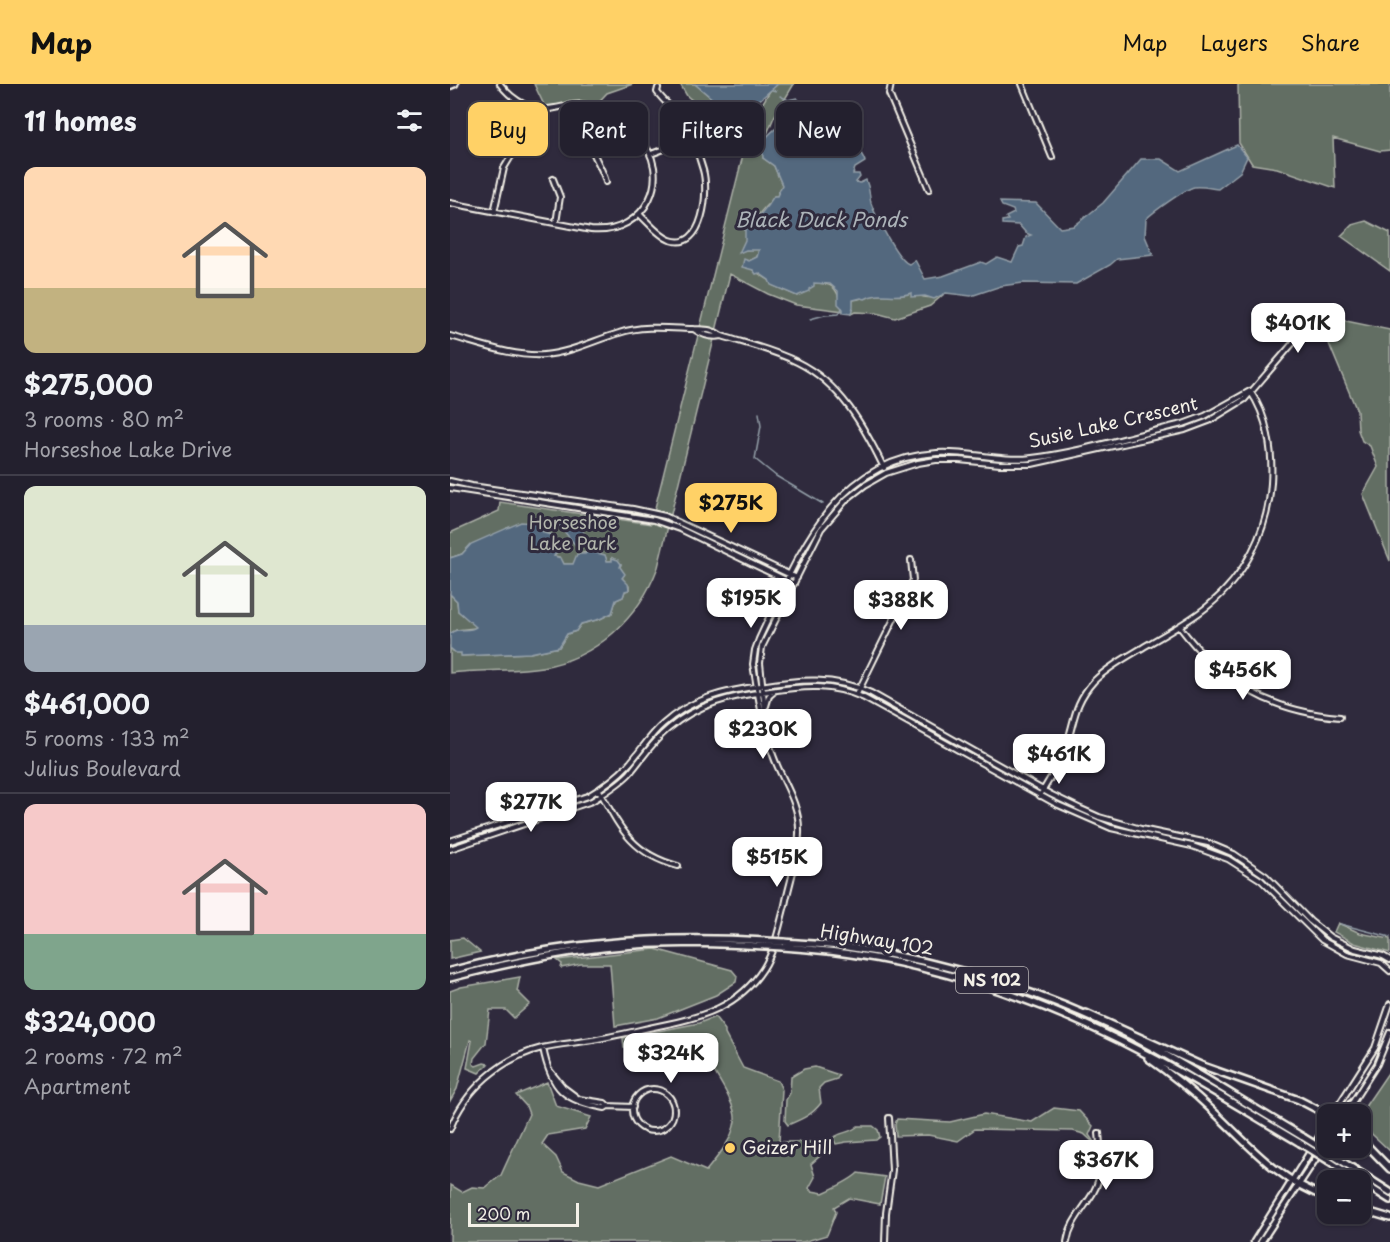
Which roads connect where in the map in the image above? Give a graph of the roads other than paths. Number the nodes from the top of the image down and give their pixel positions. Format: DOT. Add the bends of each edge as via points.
graph roads {
  1 [pos="455,84"];
  2 [pos="500,84"];
  3 [pos="891,84"];
  4 [pos="1022,84"];
  5 [pos="450,87"];
  6 [pos="658,88"];
  7 [pos="521,102"];
  8 [pos="665,102"];
  9 [pos="648,150"];
  10 [pos="660,151"];
  11 [pos="651,154"];
  12 [pos="512,156"];
  13 [pos="596,156"];
  14 [pos="698,156"];
  15 [pos="1052,157"];
  16 [pos="553,179"];
  17 [pos="606,182"];
  18 [pos="929,189"];
  19 [pos="450,203"];
  20 [pos="494,212"];
  21 [pos="639,214"];
  22 [pos="556,223"];
  23 [pos="1314,309"];
  24 [pos="450,336"];
  25 [pos="1250,391"];
  26 [pos="883,467"];
  27 [pos="886,473"];
  28 [pos="450,481"];
  29 [pos="450,488"];
  30 [pos="911,560"];
  31 [pos="790,575"];
  32 [pos="796,578"];
  33 [pos="788,581"];
  34 [pos="794,584"];
  35 [pos="1179,626"];
  36 [pos="762,685"];
  37 [pos="756,686"];
  38 [pos="860,688"];
  39 [pos="777,690"];
  40 [pos="760,692"];
  41 [pos="857,694"];
  42 [pos="765,710"];
  43 [pos="1340,717"];
  44 [pos="670,718"];
  45 [pos="674,724"];
  46 [pos="767,734"];
  47 [pos="954,740"];
  48 [pos="951,745"];
  49 [pos="598,790"];
  50 [pos="1043,790"];
  51 [pos="602,795"];
  52 [pos="1040,796"];
  53 [pos="513,820"];
  54 [pos="514,827"];
  55 [pos="450,841"];
  56 [pos="450,849"];
  57 [pos="678,866"];
  58 [pos="765,944"];
  59 [pos="783,945"];
  60 [pos="1390,960"];
  61 [pos="450,971"];
  62 [pos="1390,971"];
  63 [pos="450,978"];
  64 [pos="1010,985"];
  65 [pos="1390,1004"];
  66 [pos="1048,1008"];
  67 [pos="1390,1032"];
  68 [pos="543,1048"];
  69 [pos="1339,1104"];
  70 [pos="1351,1104"];
  71 [pos="633,1107"];
  72 [pos="1317,1109"];
  73 [pos="890,1118"];
  74 [pos="450,1129"];
  75 [pos="1099,1133"];
  76 [pos="1302,1140"];
  77 [pos="1317,1140"];
  78 [pos="1317,1149"];
  79 [pos="1371,1149"];
  80 [pos="1317,1157"];
  81 [pos="1331,1158"];
  82 [pos="1390,1169"];
  83 [pos="1346,1170"];
  84 [pos="1291,1180"];
  85 [pos="1299,1185"];
  86 [pos="1371,1188"];
  87 [pos="1390,1192"];
  88 [pos="1317,1193"];
  89 [pos="1390,1200"];
  90 [pos="1371,1212"];
  91 [pos="1390,1218"];
  92 [pos="885,1242"];
  93 [pos="1067,1242"];
  94 [pos="1254,1242"];
  95 [pos="1261,1242"];
  1 -- 5 [label="main road"];
  2 -- 7 [label="street"];
  3 -- 18 [label="street" via="889,94"];
  4 -- 15 [label="street"];
  6 -- 8 [label="street"];
  9 -- 11 [label="street"];
  10 -- 11 [label="street"];
  11 -- 21 [label="street" via="654,186"];
  12 -- 20 [label="street" via="504,168"];
  13 -- 17 [label="street"];
  14 -- 21 [label="street" via="705,183 695,233 683,241 670,240"];
  16 -- 22 [label="street" via="560,197"];
  19 -- 20 [label="street"];
  20 -- 22 [label="street"];
  21 -- 22 [label="street" via="627,224 605,231"];
  23 -- 25 [label="street, Susie Lake Crescent" via="1293,343"];
  24 -- 26 [label="street" via="514,353 544,355 633,329 667,327 695,330 714,338 722,336 778,354 819,376 858,419"];
  25 -- 26 [label="street, Susie Lake Crescent" via="1183,424 1032,458 936,453"];
  25 -- 27 [label="street, Susie Lake Crescent" via="1230,410 1185,430 1032,464 936,460"];
  25 -- 35 [label="street" via="1262,415 1270,450 1271,486 1264,522 1250,556 1229,586"];
  26 -- 27 [label="street"];
  26 -- 31 [label="street, Susie Lake Crescent" via="858,481 831,506"];
  27 -- 32 [label="street, Susie Lake Crescent" via="854,493 834,513"];
  28 -- 31 [label="street" via="661,514"];
  29 -- 33 [label="street" via="654,520"];
  30 -- 38 [label="street" via="913,580"];
  31 -- 32 [label="street"];
  31 -- 33 [label="street, Susie Lake Crescent"];
  32 -- 34 [label="street, Susie Lake Crescent"];
  33 -- 34 [label="street"];
  33 -- 37 [label="street, Susie Lake Crescent" via="755,647"];
  34 -- 36 [label="street, Susie Lake Crescent" via="761,650"];
  35 -- 43 [label="street" via="1220,669 1255,695 1296,711"];
  35 -- 50 [label="street" via="1108,669 1092,684 1077,706 1062,755"];
  36 -- 37 [label="street"];
  36 -- 38 [label="street" via="816,679"];
  36 -- 40 [label="street, Susie Lake Crescent"];
  37 -- 40 [label="street, Susie Lake Crescent"];
  37 -- 44 [label="street" via="704,698"];
  38 -- 41 [label="street"];
  38 -- 47 [label="street"];
  39 -- 40 [label="street"];
  39 -- 41 [label="street" via="815,686"];
  39 -- 42 [label="street" via="769,696"];
  40 -- 42 [label="street"];
  40 -- 45 [label="street" via="715,702"];
  40 -- 46 [label="street"];
  41 -- 48 [label="street"];
  42 -- 46 [label="street"];
  44 -- 45 [label="street"];
  44 -- 49 [label="street" via="623,771"];
  45 -- 51 [label="street" via="628,774"];
  46 -- 68 [label="street" via="776,765 796,807 799,827 779,927 763,969 735,999 708,1014"];
  47 -- 48 [label="street"];
  47 -- 50 [label="street"];
  48 -- 52 [label="street"];
  49 -- 51 [label="street"];
  49 -- 53 [label="street" via="580,800"];
  50 -- 52 [label="street"];
  50 -- 60 [label="street" via="1099,817 1225,849 1259,870 1330,937"];
  51 -- 54 [label="street"];
  51 -- 57 [label="street" via="618,825 634,844 657,859"];
  52 -- 62 [label="street" via="1112,828 1192,846 1228,859 1261,880 1322,940 1347,954 1381,963"];
  53 -- 54 [label="street"];
  53 -- 55 [label="street"];
  54 -- 56 [label="street"];
  58 -- 59 [label="highway, Highway 102 / NS 102, bridge"];
  58 -- 61 [label="highway, Highway 102 / NS 102" via="680,938 614,941 552,949"];
  58 -- 63 [label="highway, Highway 102 / NS 102" via="636,945 504,964"];
  59 -- 64 [label="highway, Highway 102 / NS 102" via="847,947 888,954"];
  59 -- 66 [label="highway, Highway 102 / NS 102" via="909,965 995,988"];
  64 -- 72 [label="highway" via="1096,1016 1203,1066"];
  64 -- 76 [label="highway, Highway 102 / NS 102" via="1141,1042"];
  65 -- 69 [label="street" via="1375,1048"];
  66 -- 76 [label="highway, Highway 102 / NS 102" via="1146,1054"];
  66 -- 84 [label="highway" via="1149,1059 1213,1111 1259,1157"];
  67 -- 70 [label="street" via="1377,1064"];
  68 -- 71 [label="street" via="550,1071 563,1088 579,1099"];
  68 -- 74 [label="street" via="514,1059 480,1083"];
  71 -- 71 [label="street" via="636,1122 647,1130 661,1129 673,1114 672,1100 656,1089 643,1092"];
  73 -- 92 [label="street" via="892,1175 885,1213"];
  75 -- 93 [label="street" via="1098,1179 1071,1226"];
  76 -- 78 [label="highway, Highway 102 / NS 102, bridge"];
  77 -- 84 [label="main road"];
  79 -- 82 [label="highway"];
  80 -- 85 [label="main road"];
  81 -- 83 [label="highway, Highway 102 / NS 102"];
  81 -- 87 [label="highway, Highway 102 / NS 102"];
  84 -- 85 [label="highway"];
  84 -- 94 [label="main road"];
  85 -- 88 [label="highway"];
  85 -- 95 [label="main road"];
  86 -- 89 [label="highway, Highway 102 / NS 102"];
  90 -- 91 [label="highway"];
}
